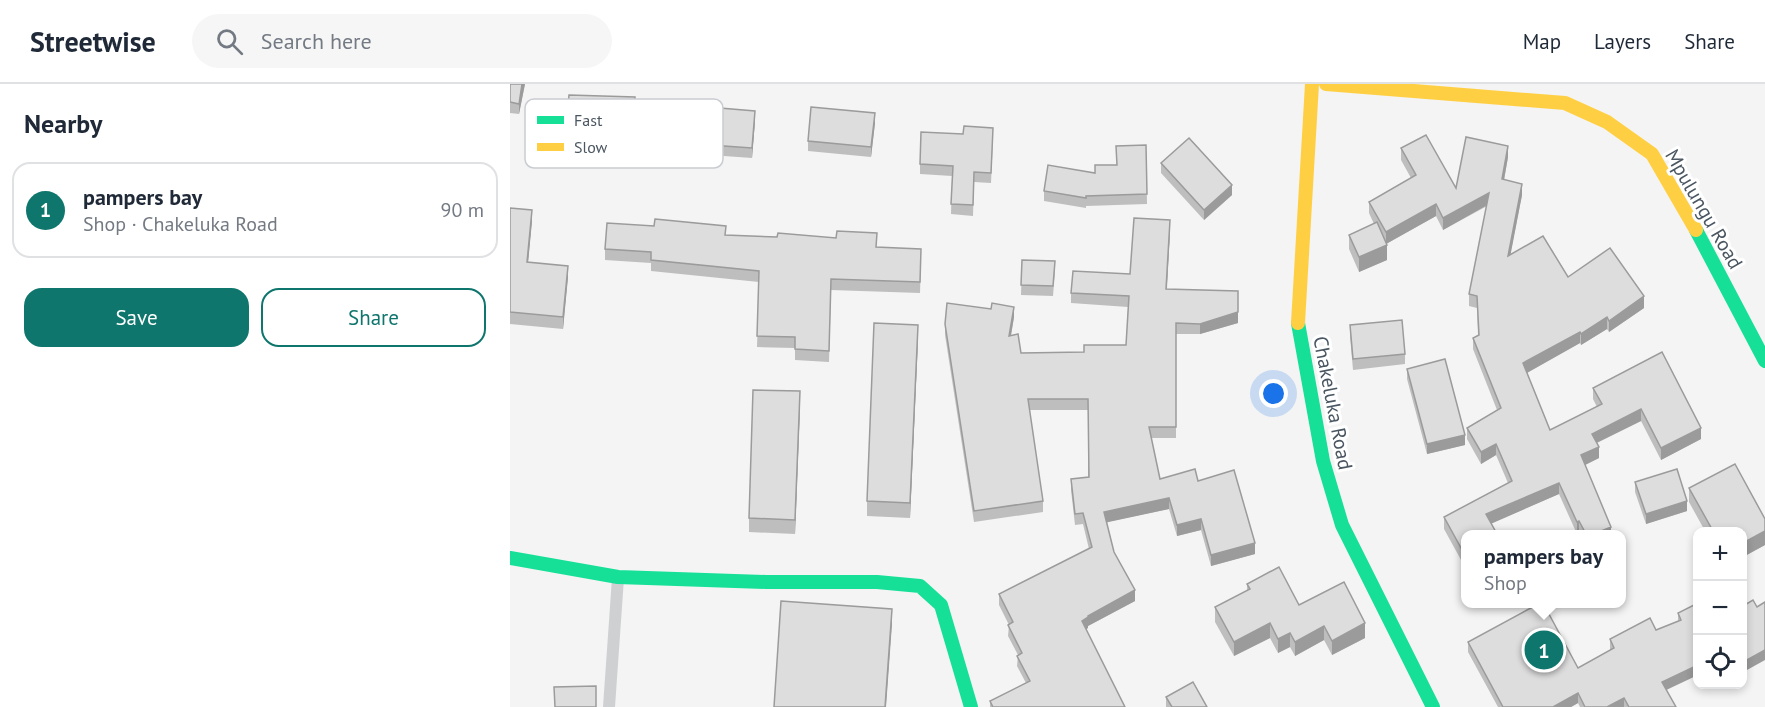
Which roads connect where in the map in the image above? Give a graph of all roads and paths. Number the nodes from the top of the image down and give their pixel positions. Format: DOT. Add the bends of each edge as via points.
graph roads {
  1 [pos="1312,84"];
  2 [pos="1326,84"];
  3 [pos="1765,361"];
  4 [pos="510,558"];
  5 [pos="618,577"];
  6 [pos="609,707"];
  7 [pos="971,707"];
  8 [pos="1433,707"];
  1 -- 8 [label="street, Chakeluka Road" via="1298,323 1323,460 1342,525"];
  2 -- 3 [label="street, Mpulungu Road" via="1565,103 1607,122 1652,154"];
  4 -- 5 [label="street"];
  5 -- 6 [label="lane"];
  5 -- 7 [label="street" via="920,586 941,605"];
}
